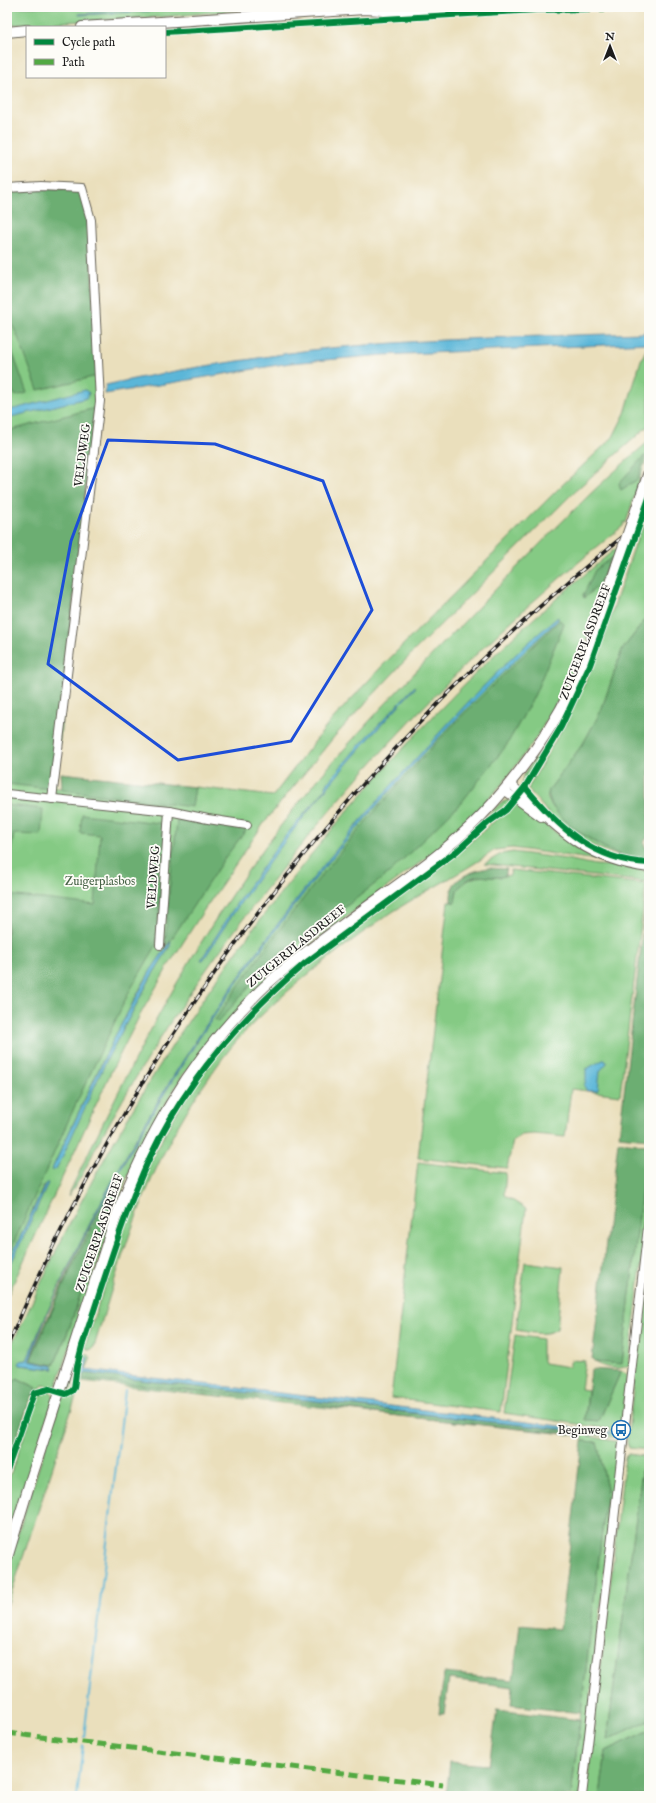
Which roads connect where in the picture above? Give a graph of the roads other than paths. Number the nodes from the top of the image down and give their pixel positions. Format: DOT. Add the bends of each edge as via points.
graph roads {
  1 [pos="473,7"];
  2 [pos="369,8"];
  3 [pos="97,26"];
  4 [pos="26,30"];
  5 [pos="7,32"];
  6 [pos="7,188"];
  7 [pos="649,472"];
  8 [pos="507,786"];
  9 [pos="7,794"];
  10 [pos="52,799"];
  11 [pos="169,811"];
  12 [pos="247,825"];
  13 [pos="649,868"];
  14 [pos="160,945"];
  15 [pos="649,1218"];
  16 [pos="7,1558"];
  17 [pos="582,1796"];
  1 -- 2 [label="main road" via="399,11"];
  2 -- 3 [label="main road"];
  4 -- 5 [label="main road"];
  6 -- 10 [label="street, VELDWEG" via="82,188 91,220 100,401"];
  7 -- 8 [label="main road, ZUIGERPLASDREEF, bridge" via="585,657 571,688 547,733"];
  8 -- 13 [label="street" via="538,816 575,842 596,854"];
  8 -- 16 [label="main road, ZUIGERPLASDREEF" via="471,825 441,852 325,938 251,999 202,1056 177,1092 151,1137 115,1219"];
  9 -- 10 [label="street"];
  10 -- 11 [label="street"];
  11 -- 12 [label="street"];
  11 -- 14 [label="street, VELDWEG"];
  15 -- 17 [label="street"];
}
